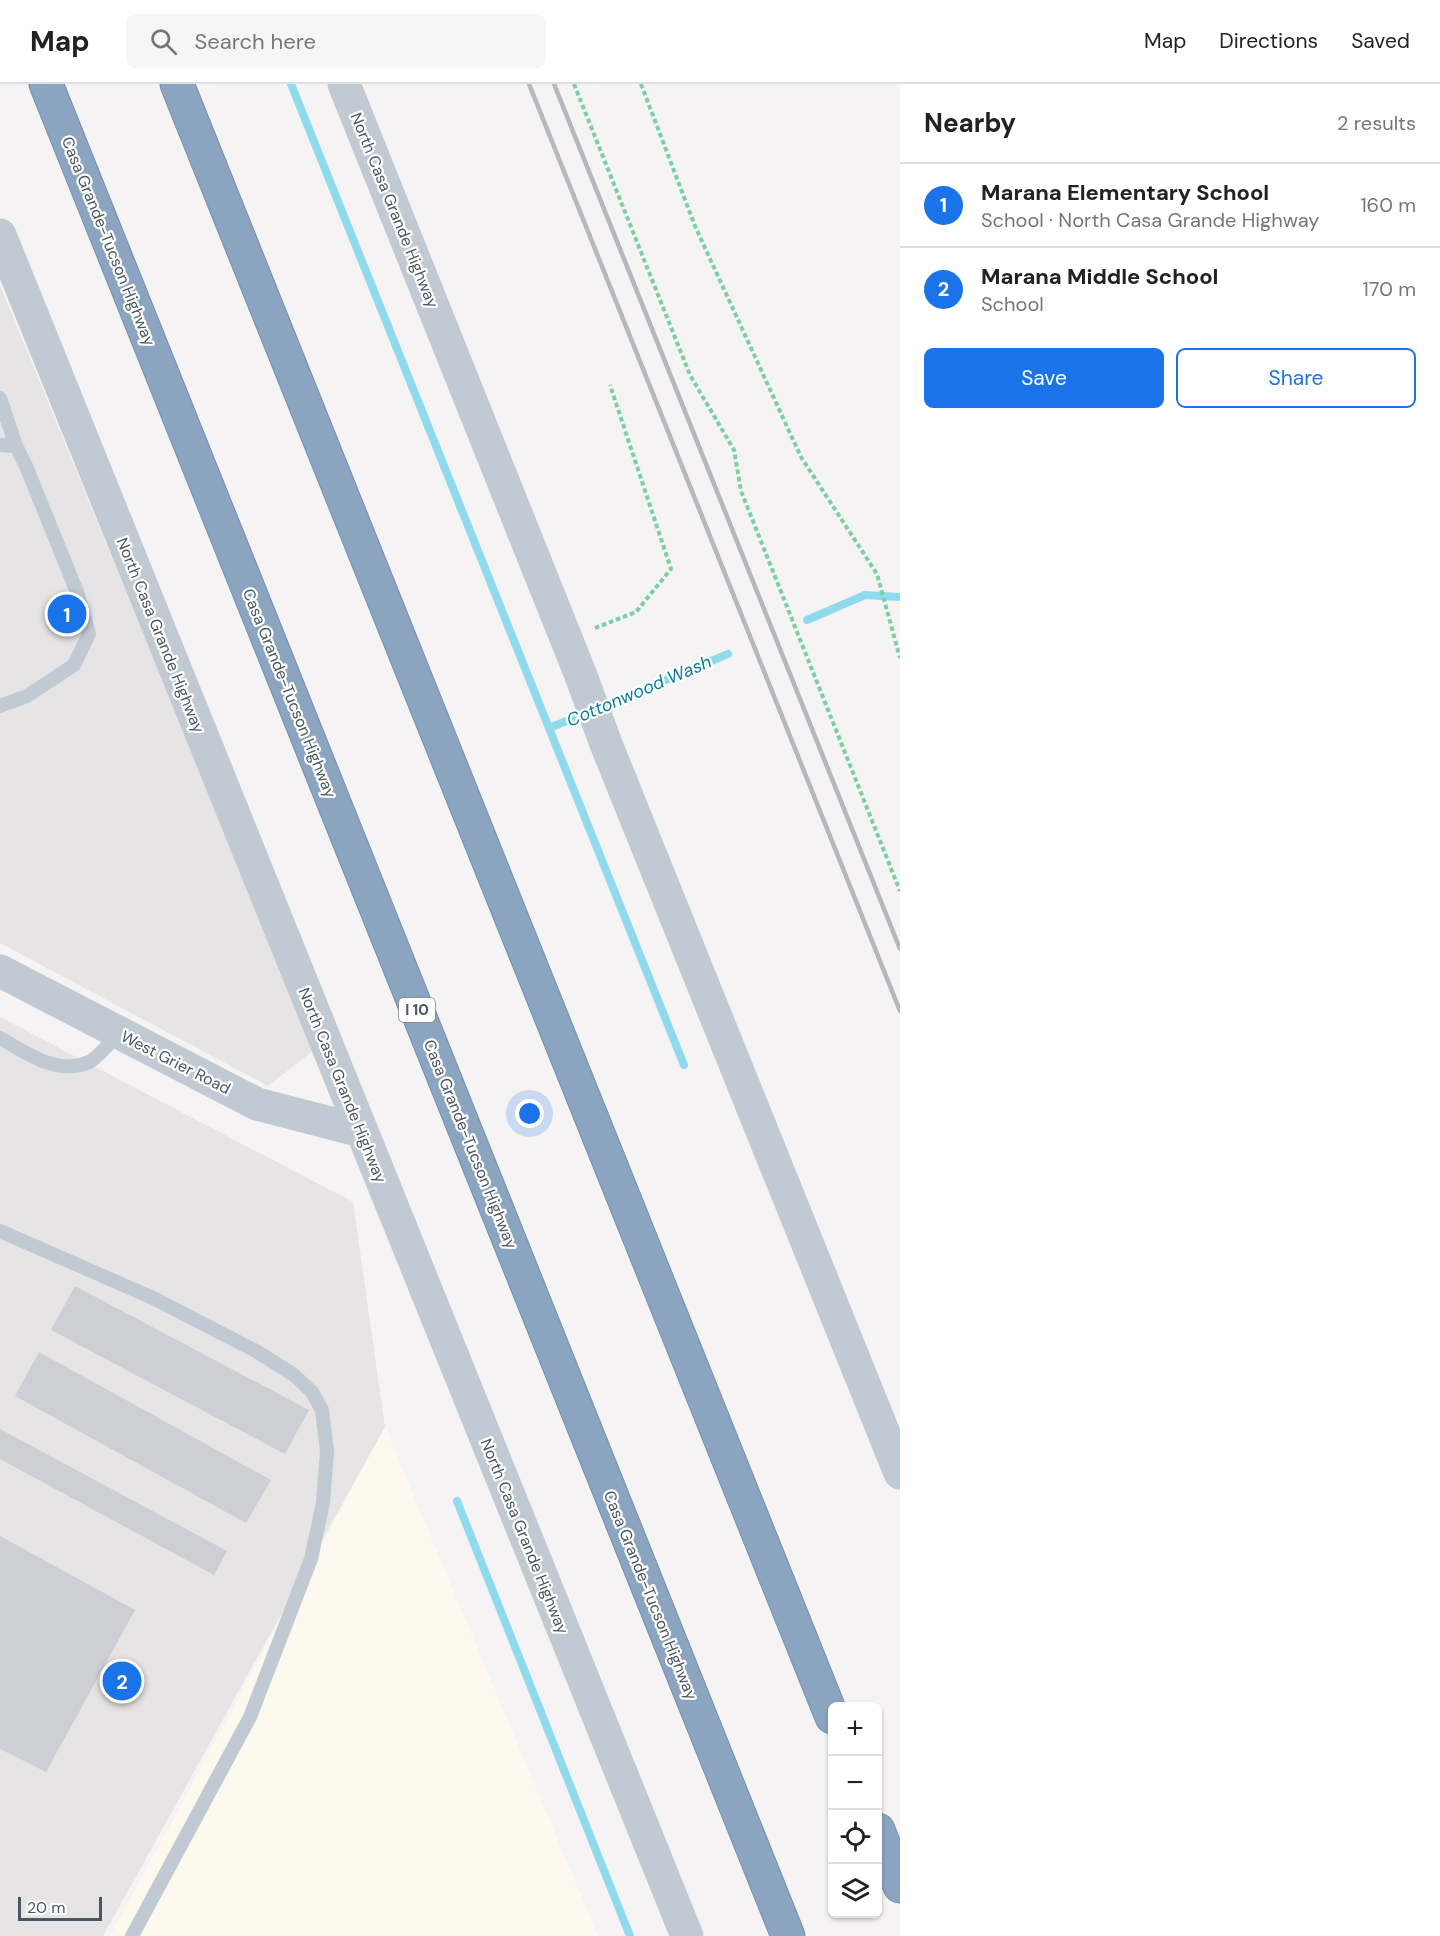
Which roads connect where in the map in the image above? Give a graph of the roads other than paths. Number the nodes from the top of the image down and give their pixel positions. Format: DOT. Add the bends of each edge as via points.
graph roads {
  1 [pos="46,84"];
  2 [pos="177,84"];
  3 [pos="344,84"];
  4 [pos="0,235"];
  5 [pos="0,398"];
  6 [pos="0,445"];
  7 [pos="16,446"];
  8 [pos="0,706"];
  9 [pos="0,971"];
  10 [pos="119,1033"];
  11 [pos="0,1038"];
  12 [pos="361,1131"];
  13 [pos="0,1231"];
  14 [pos="900,1473"];
  15 [pos="828,1707"];
  16 [pos="882,1840"];
  17 [pos="900,1886"];
  18 [pos="132,1936"];
  19 [pos="687,1936"];
  20 [pos="788,1936"];
  1 -- 20 [label="highway, Casa Grande-Tucson Highway / I 10"];
  2 -- 15 [label="highway"];
  3 -- 14 [label="street, North Casa Grande Highway"];
  4 -- 12 [label="street, North Casa Grande Highway"];
  5 -- 7 [label="lane"];
  6 -- 7 [label="lane"];
  7 -- 8 [label="lane" via="77,592 90,634 74,665 27,696"];
  9 -- 10 [label="street, West Grier Road"];
  10 -- 11 [label="lane" via="90,1062 68,1068 46,1063"];
  10 -- 12 [label="street, West Grier Road" via="257,1104"];
  12 -- 19 [label="street, North Casa Grande Highway"];
  13 -- 18 [label="lane" via="153,1298 256,1351 294,1374 312,1392 322,1410 327,1451 323,1503 311,1559 250,1717"];
  16 -- 17 [label="highway"];
}
